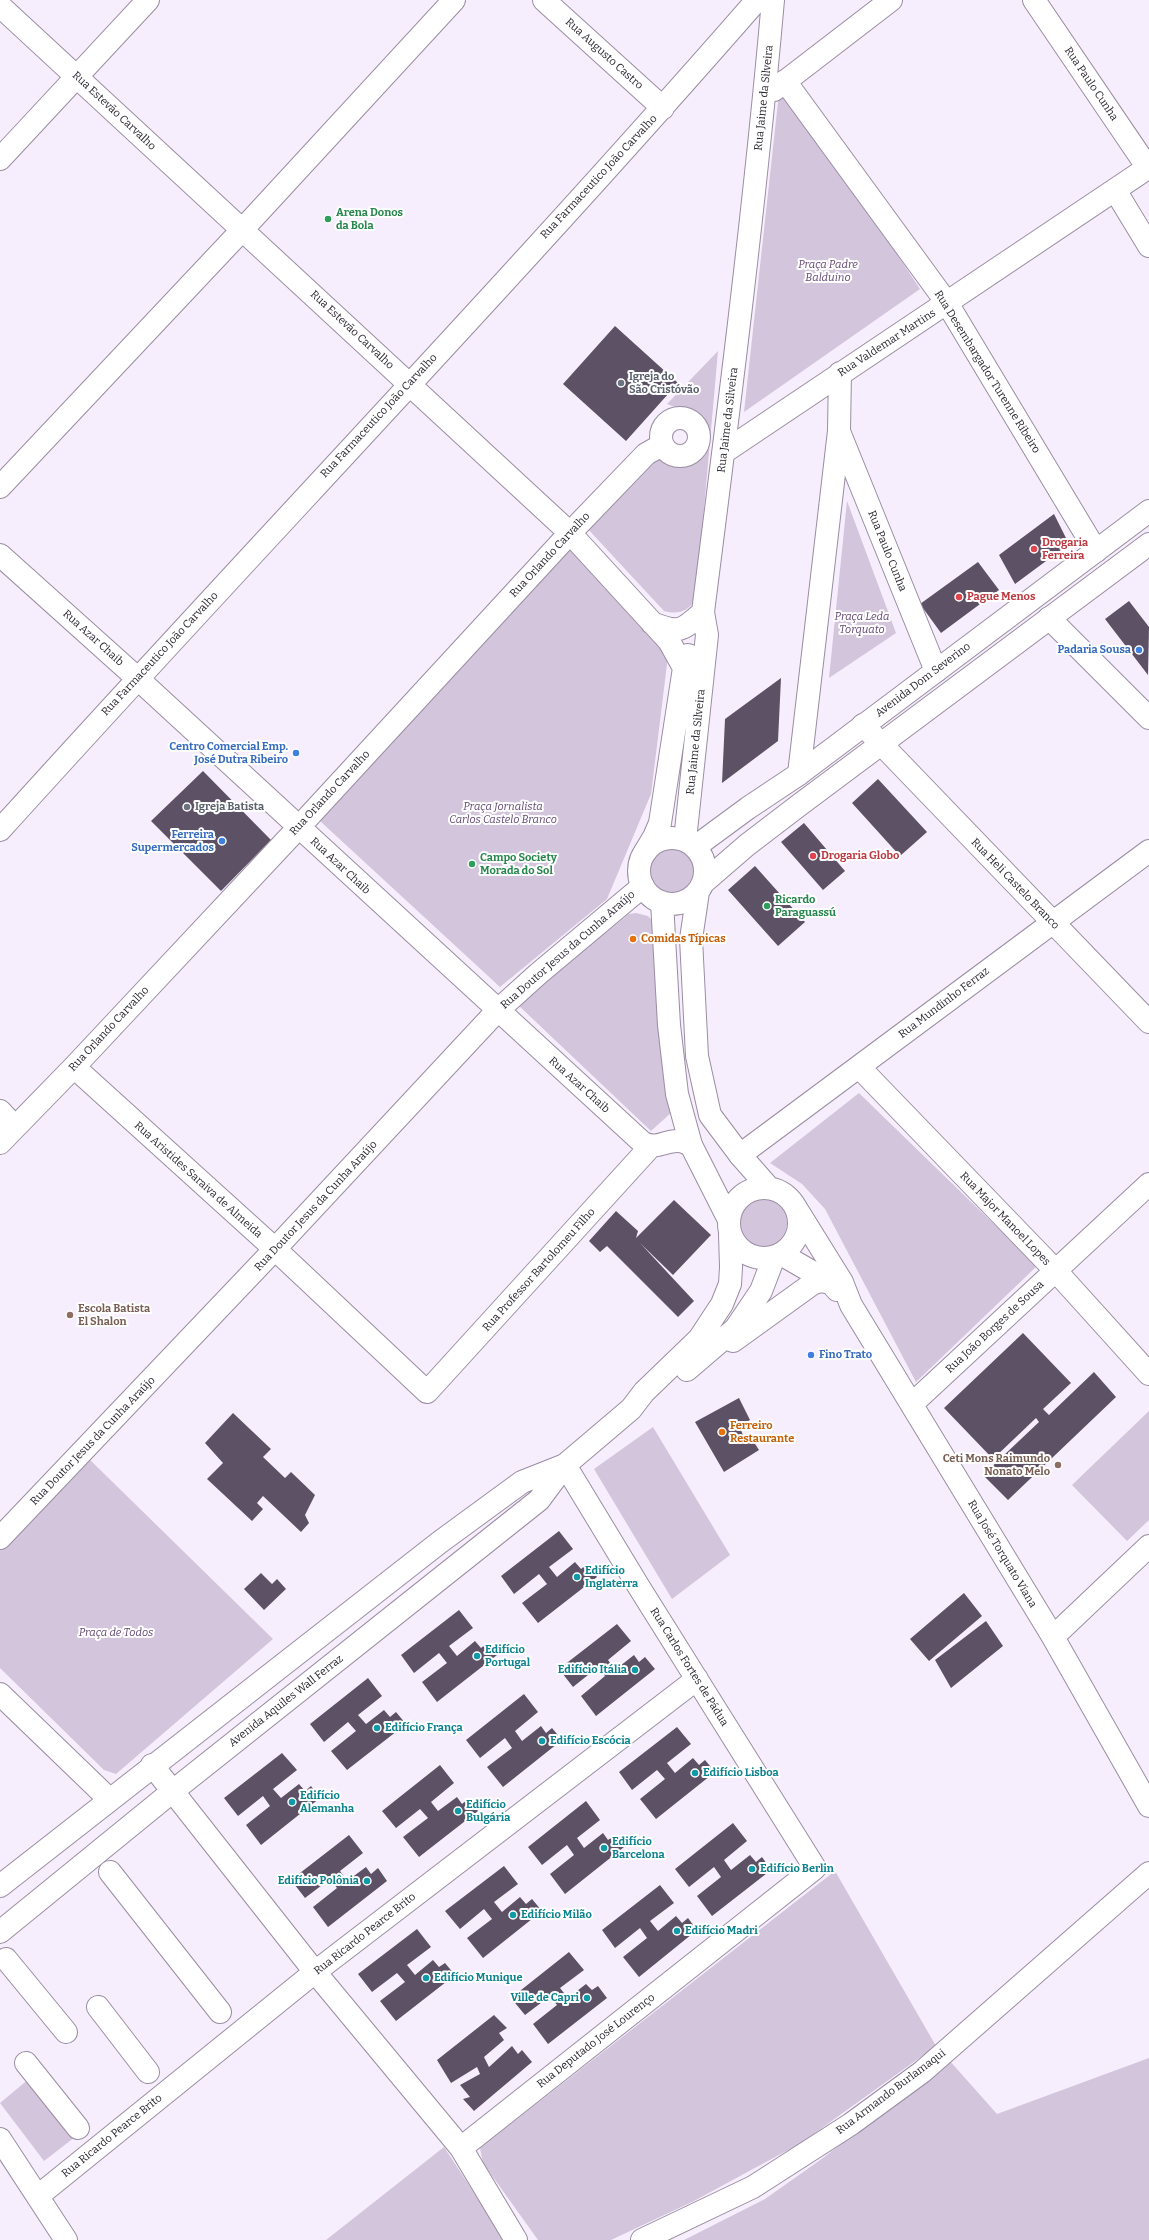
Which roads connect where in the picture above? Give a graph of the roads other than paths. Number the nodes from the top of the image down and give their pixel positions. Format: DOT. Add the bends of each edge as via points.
graph roads {
  1 [pos="148,0"];
  2 [pos="454,0"];
  3 [pos="544,0"];
  4 [pos="757,0"];
  5 [pos="773,0"];
  6 [pos="891,0"];
  7 [pos="1034,0"];
  8 [pos="0,6"];
  9 [pos="77,77"];
  10 [pos="785,81"];
  11 [pos="765,97"];
  12 [pos="663,108"];
  13 [pos="0,159"];
  14 [pos="1149,167"];
  15 [pos="1115,190"];
  16 [pos="243,230"];
  17 [pos="1149,246"];
  18 [pos="947,303"];
  19 [pos="840,373"];
  20 [pos="410,384"];
  21 [pos="839,431"];
  22 [pos="662,445"];
  23 [pos="724,452"];
  24 [pos="0,487"];
  25 [pos="1149,511"];
  26 [pos="570,533"];
  27 [pos="1149,544"];
  28 [pos="1096,551"];
  29 [pos="0,556"];
  30 [pos="703,612"];
  31 [pos="1049,618"];
  32 [pos="652,622"];
  33 [pos="684,668"];
  34 [pos="936,671"];
  35 [pos="137,678"];
  36 [pos="1149,718"];
  37 [pos="863,725"];
  38 [pos="881,746"];
  39 [pos="799,774"];
  40 [pos="299,827"];
  41 [pos="0,830"];
  42 [pos="690,843"];
  43 [pos="1149,851"];
  44 [pos="645,852"];
  45 [pos="643,886"];
  46 [pos="700,888"];
  47 [pos="662,902"];
  48 [pos="1053,922"];
  49 [pos="497,1011"];
  50 [pos="1149,1022"];
  51 [pos="74,1067"];
  52 [pos="859,1067"];
  53 [pos="0,1111"];
  54 [pos="15,1127"];
  55 [pos="0,1143"];
  56 [pos="691,1145"];
  57 [pos="651,1146"];
  58 [pos="740,1155"];
  59 [pos="1149,1184"];
  60 [pos="769,1188"];
  61 [pos="796,1208"];
  62 [pos="729,1226"];
  63 [pos="275,1250"];
  64 [pos="777,1256"];
  65 [pos="1055,1270"];
  66 [pos="831,1283"];
  67 [pos="851,1305"];
  68 [pos="690,1367"];
  69 [pos="1149,1374"];
  70 [pos="427,1392"];
  71 [pos="912,1404"];
  72 [pos="631,1409"];
  73 [pos="565,1465"];
  74 [pos="0,1538"];
  75 [pos="1149,1546"];
  76 [pos="1052,1638"];
  77 [pos="698,1679"];
  78 [pos="0,1694"];
  79 [pos="152,1765"];
  80 [pos="173,1791"];
  81 [pos="109,1800"];
  82 [pos="1149,1806"];
  83 [pos="815,1868"];
  84 [pos="110,1872"];
  85 [pos="1149,1873"];
  86 [pos="0,1886"];
  87 [pos="0,1932"];
  88 [pos="6,1958"];
  89 [pos="315,1972"];
  90 [pos="98,2007"];
  91 [pos="220,2012"];
  92 [pos="66,2032"];
  93 [pos="26,2063"];
  94 [pos="148,2072"];
  95 [pos="78,2128"];
  96 [pos="0,2139"];
  97 [pos="461,2148"];
  98 [pos="38,2196"];
  99 [pos="66,2240"];
  100 [pos="516,2240"];
  101 [pos="642,2240"];
  1 -- 9 [label="street"];
  2 -- 16 [label="street"];
  3 -- 12 [label="street, Rua Augusto Castro"];
  4 -- 12 [label="street, Rua Farmaceutico João Carvalho"];
  5 -- 11 [label="street, Rua Jaime da Silveira"];
  6 -- 10 [label="street"];
  7 -- 14 [label="street, Rua Paulo Cunha"];
  8 -- 9 [label="street, Rua Estevão Carvalho"];
  9 -- 13 [label="street"];
  9 -- 16 [label="street, Rua Estevão Carvalho"];
  10 -- 11 [label="street"];
  10 -- 18 [label="street, Rua Desembargador Turenne Ribeiro"];
  11 -- 23 [label="street, Rua Jaime da Silveira"];
  12 -- 20 [label="street, Rua Farmaceutico João Carvalho"];
  14 -- 15 [label="street, Rua Valdemar Martins"];
  15 -- 17 [label="street"];
  15 -- 18 [label="street, Rua Valdemar Martins"];
  16 -- 20 [label="street, Rua Estevão Carvalho"];
  16 -- 24 [label="street"];
  18 -- 19 [label="street, Rua Valdemar Martins"];
  18 -- 28 [label="street, Rua Desembargador Turenne Ribeiro"];
  19 -- 21 [label="street"];
  19 -- 23 [label="street, Rua Valdemar Martins"];
  20 -- 26 [label="street, Rua Estevão Carvalho"];
  20 -- 35 [label="street, Rua Farmaceutico João Carvalho"];
  21 -- 34 [label="street, Rua Paulo Cunha"];
  21 -- 39 [label="street"];
  22 -- 26 [label="street, Rua Orlando Carvalho" via="646,454"];
  23 -- 30 [label="street, Rua Jaime da Silveira"];
  25 -- 28 [label="street, Avenida Dom Severino"];
  26 -- 32 [label="street, Rua Estevão Carvalho"];
  26 -- 40 [label="street, Rua Orlando Carvalho"];
  27 -- 31 [label="street"];
  28 -- 34 [label="street, Avenida Dom Severino"];
  29 -- 35 [label="street, Rua Azar Chaib"];
  30 -- 32 [label="street, Rua Estevão Carvalho" via="687,627 672,631"];
  30 -- 33 [label="street"];
  30 -- 42 [label="street, Rua Jaime da Silveira" via="707,634"];
  31 -- 36 [label="street"];
  31 -- 38 [label="street"];
  32 -- 33 [label="street" via="669,641"];
  33 -- 44 [label="street" via="660,823"];
  34 -- 37 [label="street, Avenida Dom Severino"];
  35 -- 40 [label="street, Rua Azar Chaib"];
  35 -- 41 [label="street, Rua Farmaceutico João Carvalho"];
  37 -- 38 [label="street, Rua Heli Castelo Branco"];
  37 -- 39 [label="street, Avenida Dom Severino"];
  38 -- 46 [label="street" via="747,846"];
  38 -- 48 [label="street, Rua Heli Castelo Branco"];
  39 -- 42 [label="street, Avenida Dom Severino"];
  40 -- 49 [label="street, Rua Azar Chaib"];
  40 -- 51 [label="street, Rua Orlando Carvalho"];
  42 -- 44 [label="street" via="674,838 663,839"];
  42 -- 46 [label="street" via="702,854 705,864"];
  43 -- 48 [label="street, Rua Mundinho Ferraz"];
  44 -- 45 [label="street" via="640,866"];
  45 -- 47 [label="street" via="651,896"];
  45 -- 49 [label="street, Rua Doutor Jesus da Cunha Araújo"];
  46 -- 47 [label="street" via="690,899 682,902"];
  46 -- 58 [label="street" via="691,939 697,1056 710,1115"];
  47 -- 56 [label="street" via="673,1069"];
  48 -- 50 [label="street, Rua Heli Castelo Branco"];
  48 -- 52 [label="street, Rua Mundinho Ferraz"];
  49 -- 57 [label="street, Rua Azar Chaib" via="643,1143"];
  49 -- 63 [label="street, Rua Doutor Jesus da Cunha Araújo"];
  51 -- 54 [label="street, Rua Orlando Carvalho"];
  51 -- 63 [label="street, Rua Aristides Saraiva de Almeida"];
  52 -- 58 [label="street, Rua Mundinho Ferraz"];
  52 -- 65 [label="street, Rua Major Manoel Lopes"];
  53 -- 54 [label="street"];
  54 -- 55 [label="street, Rua Orlando Carvalho"];
  56 -- 57 [label="street" via="678,1141"];
  56 -- 62 [label="street"];
  57 -- 70 [label="street, Rua Professor Bartolomeu Filho"];
  58 -- 60 [label="street"];
  59 -- 65 [label="street, Rua João Borges de Sousa"];
  60 -- 61 [label="street" via="785,1195"];
  60 -- 62 [label="street" via="745,1192 732,1206"];
  61 -- 64 [label="street" via="799,1229 792,1243"];
  61 -- 67 [label="street, Rua José Torquato Viana" via="842,1282"];
  62 -- 64 [label="street" via="741,1251 761,1258"];
  62 -- 72 [label="street, Avenida Aquiles Wall Ferraz" via="730,1284 722,1304 699,1339 644,1392"];
  63 -- 70 [label="street, Rua Aristides Saraiva de Almeida"];
  63 -- 74 [label="street, Rua Doutor Jesus da Cunha Araújo"];
  64 -- 66 [label="street, Rua José Torquato Viana"];
  64 -- 68 [label="street, Avenida Aquiles Wall Ferraz" via="761,1291 736,1328"];
  65 -- 69 [label="street, Rua Major Manoel Lopes"];
  65 -- 71 [label="street, Rua João Borges de Sousa"];
  66 -- 67 [label="street, Rua José Torquato Viana"];
  66 -- 68 [label="street" via="820,1281 795,1294 749,1330"];
  67 -- 71 [label="street, Rua José Torquato Viana"];
  68 -- 72 [label="street, Avenida Aquiles Wall Ferraz" via="651,1400"];
  71 -- 76 [label="street, Rua José Torquato Viana"];
  72 -- 73 [label="street, Avenida Aquiles Wall Ferraz"];
  73 -- 77 [label="street, Rua Carlos Fortes de Pádua" via="636,1590"];
  73 -- 79 [label="street, Avenida Aquiles Wall Ferraz" via="522,1482 407,1567"];
  73 -- 80 [label="street, Avenida Aquiles Wall Ferraz" via="539,1500"];
  75 -- 76 [label="street"];
  76 -- 82 [label="street, Rua José Torquato Viana" via="1107,1751"];
  77 -- 83 [label="street, Rua Carlos Fortes de Pádua"];
  77 -- 89 [label="street, Rua Ricardo Pearce Brito"];
  78 -- 81 [label="street"];
  79 -- 80 [label="street"];
  79 -- 81 [label="street, Avenida Aquiles Wall Ferraz"];
  80 -- 87 [label="street, Avenida Aquiles Wall Ferraz"];
  80 -- 89 [label="street" via="243,1895"];
  81 -- 86 [label="street, Avenida Aquiles Wall Ferraz"];
  83 -- 97 [label="street, Rua Deputado José Lourenço"];
  84 -- 91 [label="street"];
  85 -- 101 [label="street, Rua Armando Burlamaqui" via="922,2072 851,2124 753,2188"];
  88 -- 92 [label="street"];
  89 -- 97 [label="street"];
  89 -- 98 [label="street, Rua Ricardo Pearce Brito"];
  90 -- 94 [label="street"];
  93 -- 95 [label="street"];
  96 -- 98 [label="street"];
  97 -- 100 [label="street"];
  98 -- 99 [label="street"];
}
